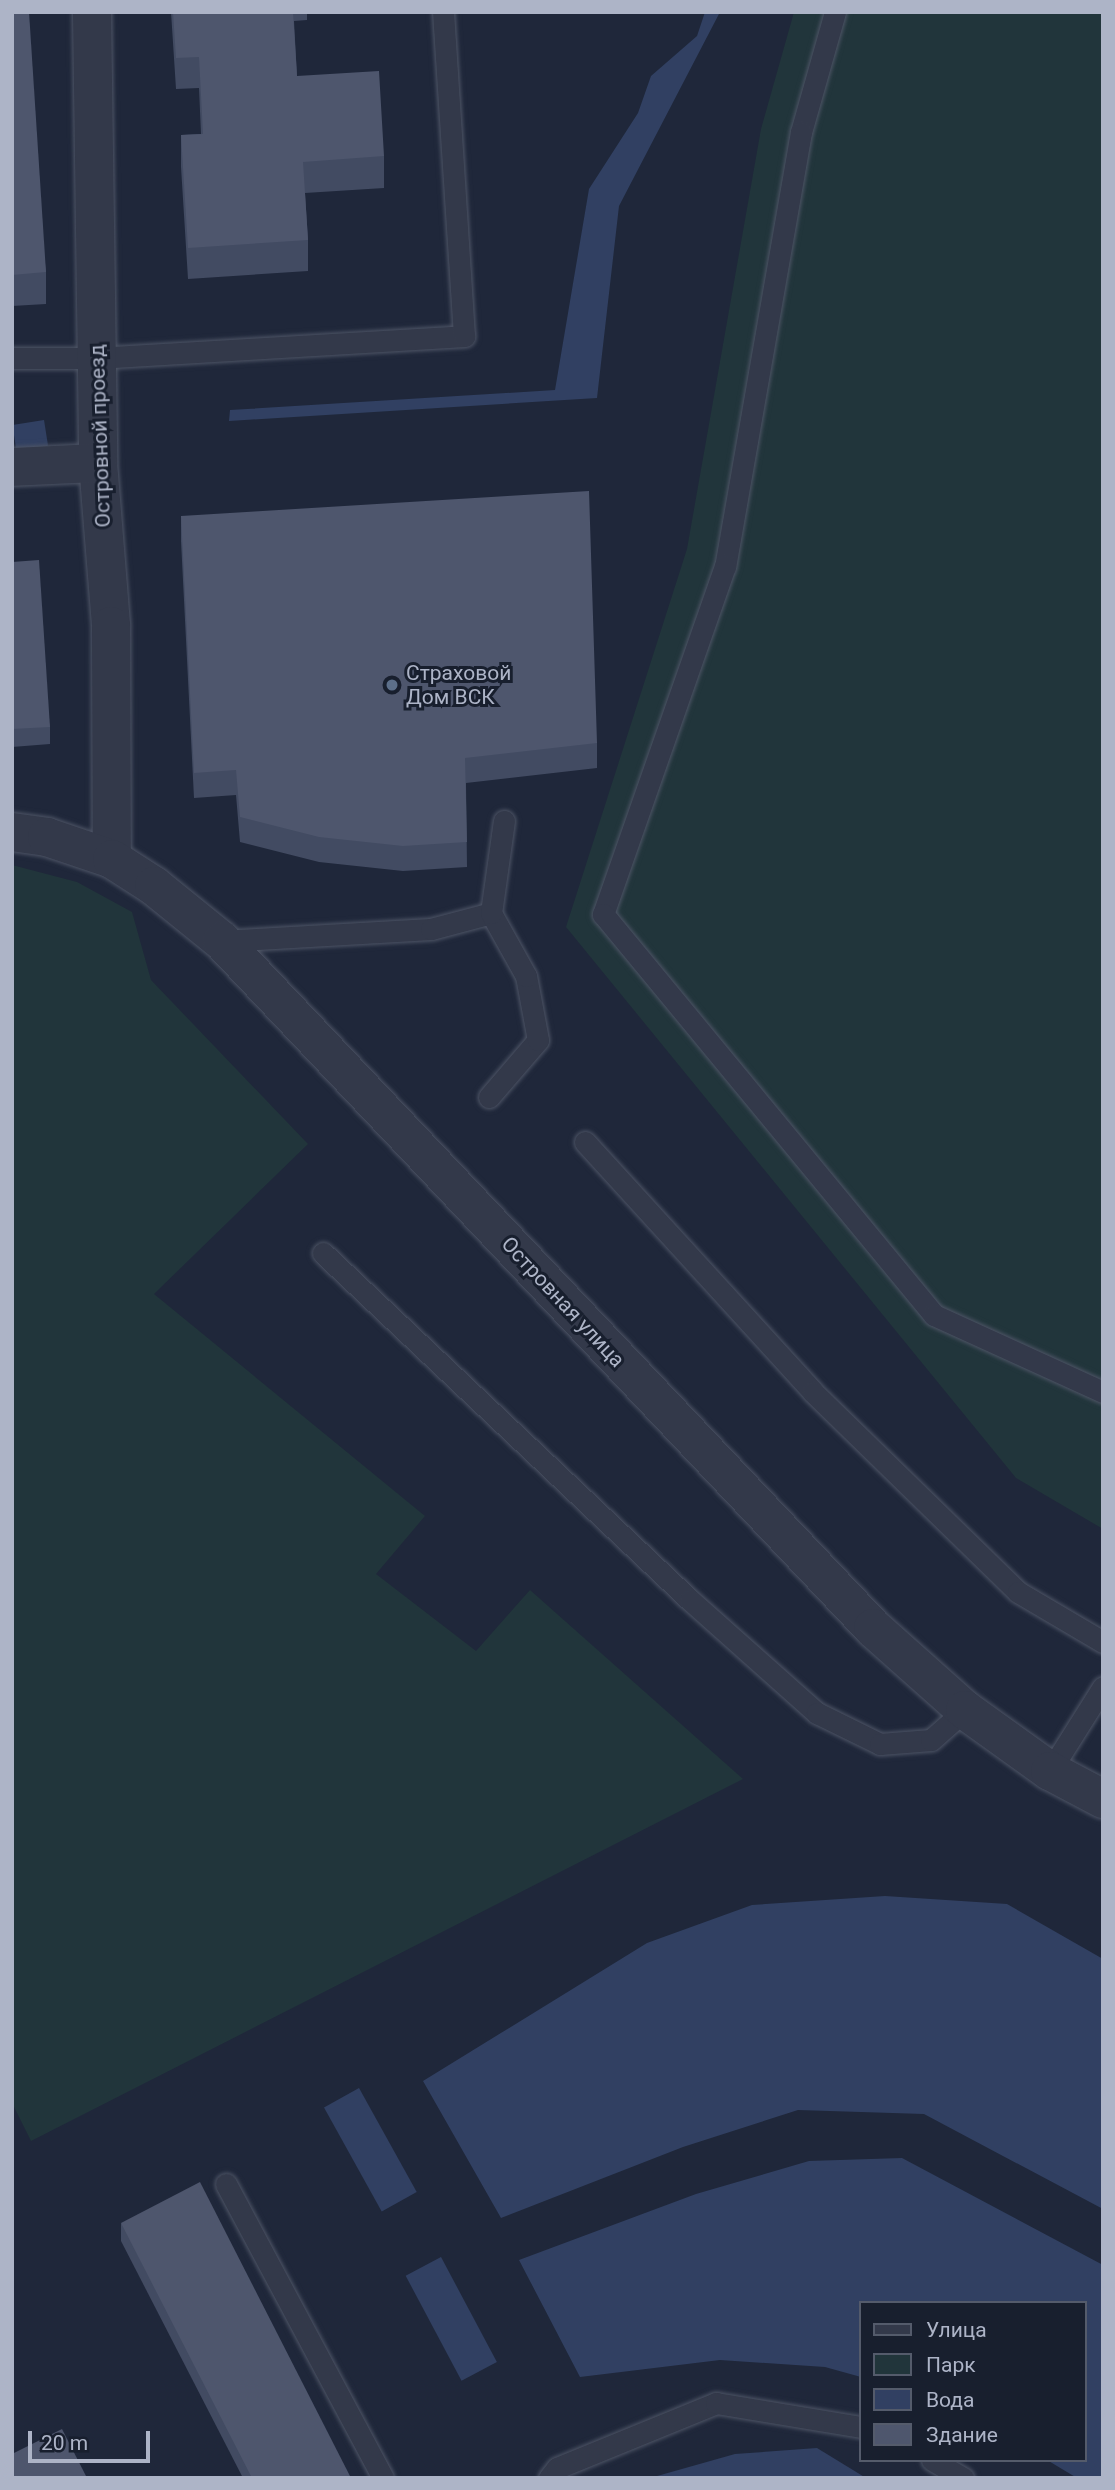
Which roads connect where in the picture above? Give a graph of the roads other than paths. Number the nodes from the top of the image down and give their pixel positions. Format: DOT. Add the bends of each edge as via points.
graph roads {
  1 [pos="92,12"];
  2 [pos="443,12"];
  3 [pos="835,12"];
  4 [pos="12,358"];
  5 [pos="96,358"];
  6 [pos="98,463"];
  7 [pos="12,467"];
  8 [pos="504,821"];
  9 [pos="12,832"];
  10 [pos="112,859"];
  11 [pos="491,913"];
  12 [pos="222,941"];
  13 [pos="489,1097"];
  14 [pos="585,1142"];
  15 [pos="323,1253"];
  16 [pos="1103,1392"];
  17 [pos="1103,1642"];
  18 [pos="1103,1687"];
  19 [pos="965,1710"];
  20 [pos="1049,1771"];
  21 [pos="1103,1799"];
  22 [pos="226,2184"];
  23 [pos="860,2427"];
  24 [pos="935,2462"];
  25 [pos="383,2478"];
  26 [pos="549,2478"];
  27 [pos="963,2478"];
  1 -- 5 [label="street, Островной проезд"];
  2 -- 5 [label="lane" via="464,336"];
  3 -- 16 [label="lane" via="801,132 725,566 603,914 934,1315"];
  4 -- 5 [label="lane"];
  5 -- 6 [label="street, Островной проезд"];
  6 -- 7 [label="street"];
  6 -- 10 [label="street, Островной проезд" via="111,626"];
  8 -- 11 [label="lane"];
  9 -- 10 [label="street, Островная улица" via="47,837"];
  10 -- 12 [label="street, Островная улица"];
  11 -- 12 [label="lane" via="431,929"];
  11 -- 13 [label="lane" via="526,976 538,1040"];
  12 -- 19 [label="street, Островная улица" via="873,1628"];
  14 -- 17 [label="lane" via="813,1392 1018,1592"];
  15 -- 19 [label="lane" via="680,1591 817,1713 880,1744 931,1740"];
  18 -- 20 [label="lane"];
  19 -- 20 [label="street, Островная улица"];
  20 -- 21 [label="street, Островная улица"];
  22 -- 25 [label="lane"];
  23 -- 26 [label="lane" via="716,2403 557,2468"];
  24 -- 27 [label="lane"];
}
